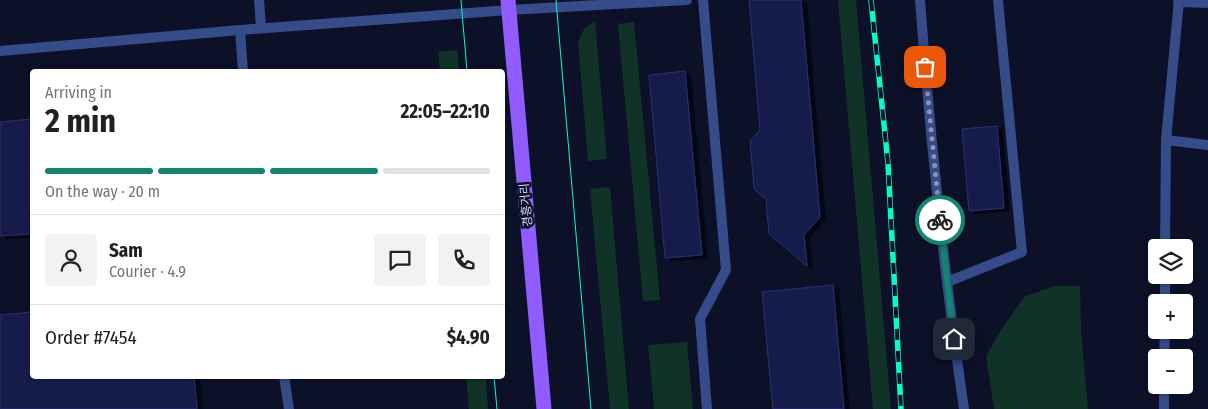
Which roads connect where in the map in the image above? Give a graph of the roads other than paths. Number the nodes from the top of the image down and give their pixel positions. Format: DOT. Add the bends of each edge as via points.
graph roads {
  1 [pos="259,0"];
  2 [pos="687,0"];
  3 [pos="703,0"];
  4 [pos="920,0"];
  5 [pos="998,0"];
  6 [pos="1179,1"];
  7 [pos="1208,3"];
  8 [pos="508,5"];
  9 [pos="261,28"];
  10 [pos="240,30"];
  11 [pos="0,51"];
  12 [pos="243,69"];
  13 [pos="1166,140"];
  14 [pos="1208,145"];
  15 [pos="1165,239"];
  16 [pos="947,282"];
  17 [pos="284,379"];
  18 [pos="1164,394"];
  19 [pos="289,409"];
  20 [pos="544,409"];
  21 [pos="707,409"];
  22 [pos="964,409"];
  23 [pos="1164,409"];
  1 -- 9 [label="street"];
  2 -- 8 [label="street"];
  3 -- 21 [label="street" via="726,270 700,319"];
  4 -- 16 [label="street" via="927,100"];
  5 -- 16 [label="street" via="1022,252"];
  6 -- 7 [label="street"];
  6 -- 13 [label="street"];
  8 -- 9 [label="street"];
  8 -- 20 [label="main road, 경흥거리"];
  9 -- 10 [label="street"];
  10 -- 11 [label="street"];
  10 -- 12 [label="street"];
  13 -- 14 [label="street"];
  13 -- 15 [label="street"];
  16 -- 22 [label="street"];
  17 -- 19 [label="street"];
  18 -- 23 [label="street"];
}
